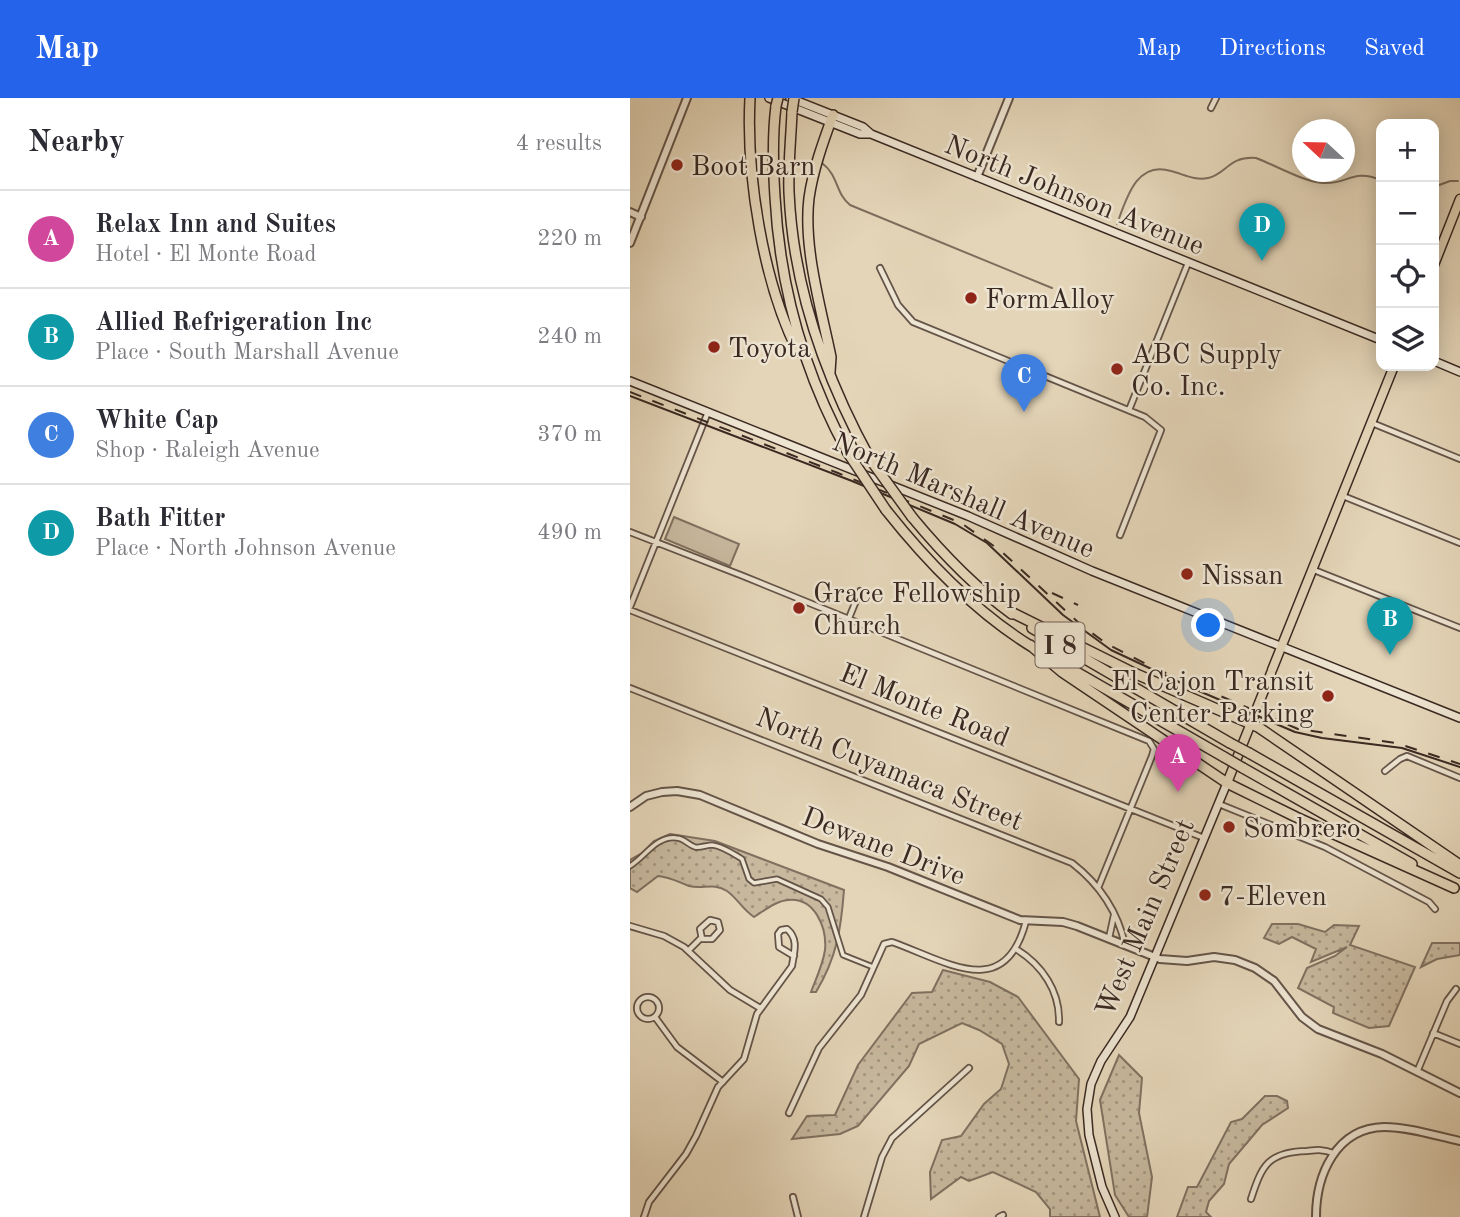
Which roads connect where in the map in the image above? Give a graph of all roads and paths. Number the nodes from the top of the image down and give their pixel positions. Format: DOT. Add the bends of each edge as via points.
graph roads {
  1 [pos="687,98"];
  2 [pos="750,98"];
  3 [pos="792,98"];
  4 [pos="1009,98"];
  5 [pos="1216,98"];
  6 [pos="775,101"];
  7 [pos="1211,108"];
  8 [pos="831,119"];
  9 [pos="977,177"];
  10 [pos="1460,199"];
  11 [pos="630,212"];
  12 [pos="641,217"];
  13 [pos="630,243"];
  14 [pos="1439,252"];
  15 [pos="1188,262"];
  16 [pos="880,268"];
  17 [pos="1376,338"];
  18 [pos="1439,363"];
  19 [pos="1392,371"];
  20 [pos="1460,372"];
  21 [pos="829,377"];
  22 [pos="630,380"];
  23 [pos="815,385"];
  24 [pos="1129,410"];
  25 [pos="708,412"];
  26 [pos="1372,423"];
  27 [pos="1460,459"];
  28 [pos="1342,496"];
  29 [pos="630,532"];
  30 [pos="1119,536"];
  31 [pos="656,542"];
  32 [pos="1460,544"];
  33 [pos="1314,570"];
  34 [pos="860,591"];
  35 [pos="630,609"];
  36 [pos="1007,610"];
  37 [pos="849,618"];
  38 [pos="1460,628"];
  39 [pos="1030,645"];
  40 [pos="1282,646"];
  41 [pos="630,688"];
  42 [pos="1460,718"];
  43 [pos="1251,723"];
  44 [pos="1385,771"];
  45 [pos="1460,778"];
  46 [pos="1227,783"];
  47 [pos="1218,803"];
  48 [pos="630,807"];
  49 [pos="1131,808"];
  50 [pos="1203,838"];
  51 [pos="1460,864"];
  52 [pos="630,866"];
  53 [pos="1460,873"];
  54 [pos="1098,888"];
  55 [pos="1457,889"];
  56 [pos="1435,909"];
  57 [pos="1114,914"];
  58 [pos="1026,921"];
  59 [pos="630,926"];
  60 [pos="701,938"];
  61 [pos="1109,938"];
  62 [pos="1125,945"];
  63 [pos="1016,949"];
  64 [pos="688,951"];
  65 [pos="794,956"];
  66 [pos="1154,958"];
  67 [pos="873,967"];
  68 [pos="1456,989"];
  69 [pos="760,1008"];
  70 [pos="655,1017"];
  71 [pos="1059,1022"];
  72 [pos="1433,1033"];
  73 [pos="1460,1044"];
  74 [pos="969,1068"];
  75 [pos="1417,1072"];
  76 [pos="723,1082"];
  77 [pos="1460,1093"];
  78 [pos="789,1113"];
  79 [pos="1460,1142"];
  80 [pos="1333,1153"];
  81 [pos="793,1198"];
  82 [pos="1251,1199"];
  83 [pos="644,1217"];
  84 [pos="798,1217"];
  85 [pos="864,1217"];
  86 [pos="1115,1217"];
  87 [pos="1316,1217"];
  1 -- 12 [label="street"];
  2 -- 23 [label="highway" via="751,172 763,240 786,328"];
  3 -- 8 [label="main road, North Johnson Avenue"];
  3 -- 21 [label="highway, I 8, bridge" via="789,192 795,243 807,306"];
  4 -- 9 [label="street"];
  5 -- 7 [label="street"];
  6 -- 8 [label="main road, North Johnson Avenue"];
  6 -- 23 [label="highway, I 8" via="772,138 779,254 788,302"];
  8 -- 9 [label="main road, North Johnson Avenue"];
  8 -- 21 [label="highway" via="814,174 808,215 831,357"];
  9 -- 15 [label="main road, North Johnson Avenue"];
  10 -- 14 [label="main road"];
  11 -- 12 [label="street"];
  12 -- 13 [label="street"];
  15 -- 17 [label="main road, North Johnson Avenue"];
  15 -- 24 [label="street"];
  16 -- 24 [label="street" via="913,323"];
  18 -- 20 [label="main road"];
  19 -- 26 [label="main road, West Main Street"];
  21 -- 36 [label="highway, I 8, bridge" via="870,459 912,517 945,555"];
  22 -- 25 [label="main road, North Marshall Avenue"];
  23 -- 39 [label="highway, I 8, bridge" via="848,453 907,536 952,585"];
  24 -- 30 [label="street" via="1161,430"];
  25 -- 31 [label="street"];
  25 -- 40 [label="main road, North Marshall Avenue"];
  26 -- 27 [label="street"];
  26 -- 28 [label="main road, West Main Street"];
  28 -- 32 [label="street"];
  28 -- 33 [label="main road, West Main Street"];
  29 -- 31 [label="street"];
  31 -- 35 [label="street"];
  31 -- 37 [label="street"];
  33 -- 38 [label="street"];
  33 -- 40 [label="main road, West Main Street"];
  34 -- 37 [label="street"];
  35 -- 49 [label="street, El Monte Road"];
  36 -- 43 [label="highway" via="1134,673"];
  36 -- 53 [label="highway, I 8, bridge" via="1057,644"];
  37 -- 49 [label="street" via="1149,741 1154,749"];
  39 -- 46 [label="highway" via="1071,678"];
  39 -- 55 [label="highway, I 8, bridge"];
  40 -- 42 [label="main road, North Marshall Avenue"];
  40 -- 43 [label="main road, West Main Street"];
  41 -- 54 [label="street, North Cuyamaca Street" via="1072,863"];
  43 -- 46 [label="main road, West Main Street"];
  43 -- 51 [label="highway"];
  44 -- 45 [label="street" via="1407,756"];
  46 -- 47 [label="main road, West Main Street"];
  46 -- 55 [label="highway"];
  47 -- 50 [label="main road, West Main Street"];
  47 -- 56 [label="street" via="1325,847"];
  48 -- 58 [label="street, Dewane Drive" via="662,792 700,795"];
  49 -- 50 [label="street, El Monte Road"];
  49 -- 54 [label="street"];
  50 -- 66 [label="main road, West Main Street"];
  52 -- 67 [label="street" via="666,839 719,848 742,859 754,883 777,879 821,899 828,907 843,955"];
  54 -- 57 [label="street, North Cuyamaca Street"];
  57 -- 61 [label="street"];
  57 -- 62 [label="street, North Cuyamaca Street"];
  58 -- 61 [label="street, Dewane Drive" via="1063,922"];
  58 -- 63 [label="street"];
  59 -- 64 [label="street" via="667,937"];
  60 -- 60 [label="street" via="714,937 720,930 718,922 708,920 700,929"];
  60 -- 64 [label="street"];
  61 -- 62 [label="street, Dewane Drive"];
  62 -- 66 [label="street"];
  63 -- 67 [label="street" via="994,968 975,971 887,942 880,947"];
  63 -- 71 [label="street" via="1049,980"];
  64 -- 69 [label="street" via="730,990"];
  65 -- 65 [label="street" via="794,937 787,929 781,930 779,947"];
  65 -- 69 [label="street" via="789,972"];
  66 -- 75 [label="street" via="1186,961 1214,957 1255,968 1274,981 1318,1029"];
  66 -- 86 [label="main road, West Main Street" via="1130,1017 1097,1069 1088,1101 1089,1135"];
  67 -- 78 [label="street" via="861,995 819,1048"];
  68 -- 72 [label="street"];
  69 -- 76 [label="street" via="744,1059"];
  70 -- 70 [label="street" via="659,1009 650,997 643,996 636,1007 646,1020"];
  70 -- 76 [label="street" via="677,1047"];
  72 -- 73 [label="street"];
  72 -- 75 [label="street"];
  74 -- 85 [label="street" via="892,1138"];
  75 -- 77 [label="street"];
  76 -- 83 [label="street" via="686,1154"];
  79 -- 80 [label="street" via="1379,1128 1354,1135"];
  80 -- 82 [label="street" via="1323,1149 1281,1153 1261,1171"];
  80 -- 87 [label="street" via="1319,1187"];
  81 -- 84 [label="street"];
}
